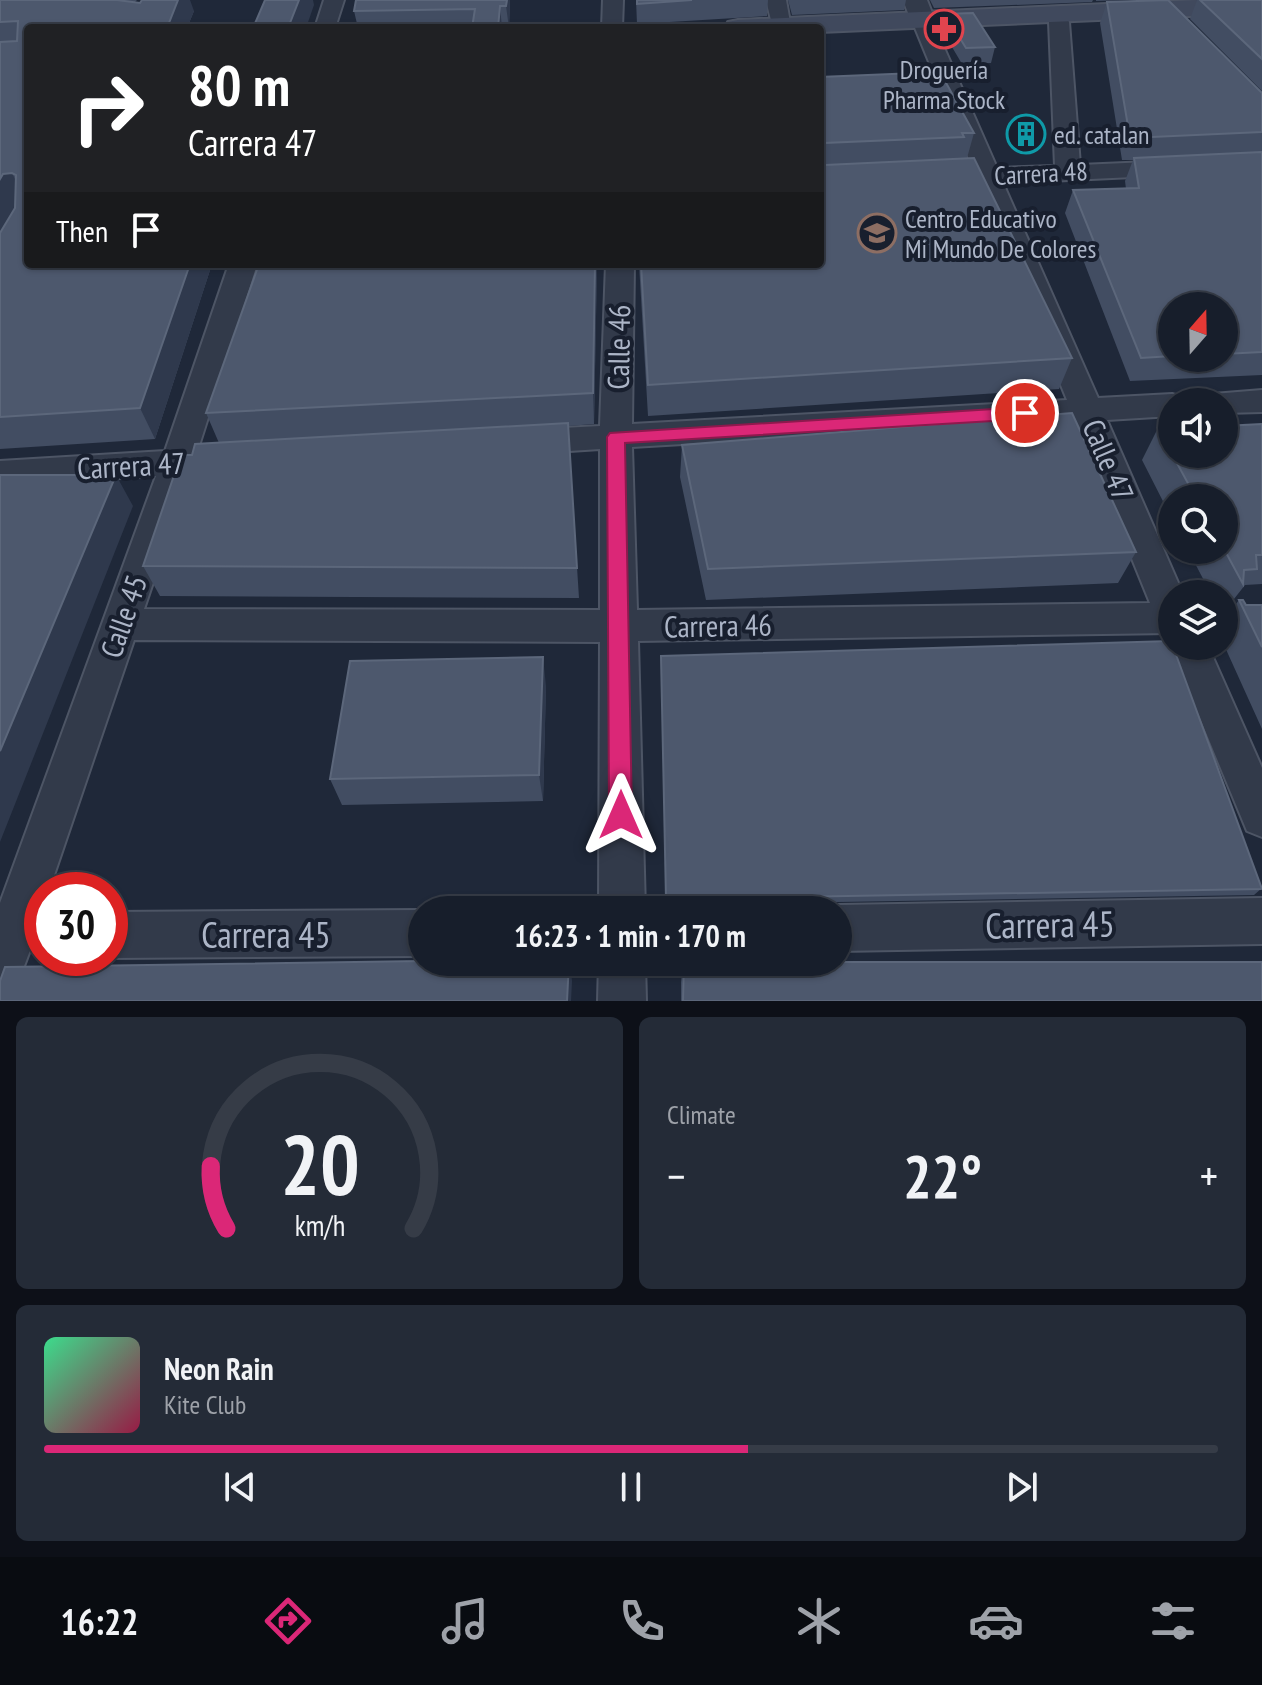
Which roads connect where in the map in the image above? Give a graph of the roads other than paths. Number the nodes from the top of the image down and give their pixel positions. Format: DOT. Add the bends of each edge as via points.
graph roads {
  1 [pos="334,0"];
  2 [pos="613,0"];
  3 [pos="1262,5"];
  4 [pos="1060,8"];
  5 [pos="918,9"];
  6 [pos="1164,9"];
  7 [pos="779,13"];
  8 [pos="326,24"];
  9 [pos="612,24"];
  10 [pos="749,24"];
  11 [pos="1183,29"];
  12 [pos="952,91"];
  13 [pos="923,92"];
  14 [pos="1262,164"];
  15 [pos="1068,171"];
  16 [pos="989,176"];
  17 [pos="943,178"];
  18 [pos="242,268"];
  19 [pos="620,268"];
  20 [pos="1262,401"];
  21 [pos="1238,402"];
  22 [pos="1158,406"];
  23 [pos="1087,409"];
  24 [pos="616,437"];
  25 [pos="490,444"];
  26 [pos="255,458"];
  27 [pos="177,463"];
  28 [pos="0,473"];
  29 [pos="1159,580"];
  30 [pos="1158,618"];
  31 [pos="121,624"];
  32 [pos="619,626"];
  33 [pos="1195,660"];
  34 [pos="1262,817"];
  35 [pos="622,896"];
  36 [pos="1262,921"];
  37 [pos="852,928"];
  38 [pos="408,933"];
  39 [pos="128,935"];
  40 [pos="18,946"];
  41 [pos="622,976"];
  42 [pos="622,1001"];
  1 -- 8 [label="street"];
  2 -- 9 [label="street"];
  3 -- 6 [label="main road"];
  4 -- 5 [label="main road"];
  4 -- 6 [label="main road"];
  4 -- 15 [label="street"];
  5 -- 7 [label="main road"];
  5 -- 12 [label="street, Calle 47"];
  6 -- 11 [label="street"];
  7 -- 10 [label="main road"];
  12 -- 13 [label="street"];
  12 -- 16 [label="street, Calle 47"];
  14 -- 15 [label="street, Carrera 48"];
  15 -- 16 [label="street, Carrera 48"];
  16 -- 17 [label="street, Carrera 48"];
  16 -- 23 [label="street, Calle 47"];
  18 -- 27 [label="street, Calle 45"];
  19 -- 24 [label="street, Calle 46"];
  20 -- 21 [label="street"];
  22 -- 23 [label="street"];
  23 -- 24 [label="street"];
  23 -- 29 [label="street, Calle 47"];
  24 -- 25 [label="street"];
  24 -- 32 [label="street, Calle 46"];
  26 -- 27 [label="street, Carrera 47"];
  27 -- 28 [label="street, Carrera 47"];
  27 -- 31 [label="street, Calle 45"];
  30 -- 32 [label="street, Carrera 46"];
  31 -- 32 [label="street, Carrera 46"];
  31 -- 40 [label="street, Calle 45"];
  32 -- 35 [label="street, Calle 46"];
  33 -- 34 [label="street"];
  36 -- 37 [label="street, Carrera 45"];
  38 -- 39 [label="street, Carrera 45"];
  41 -- 42 [label="street"];
}
